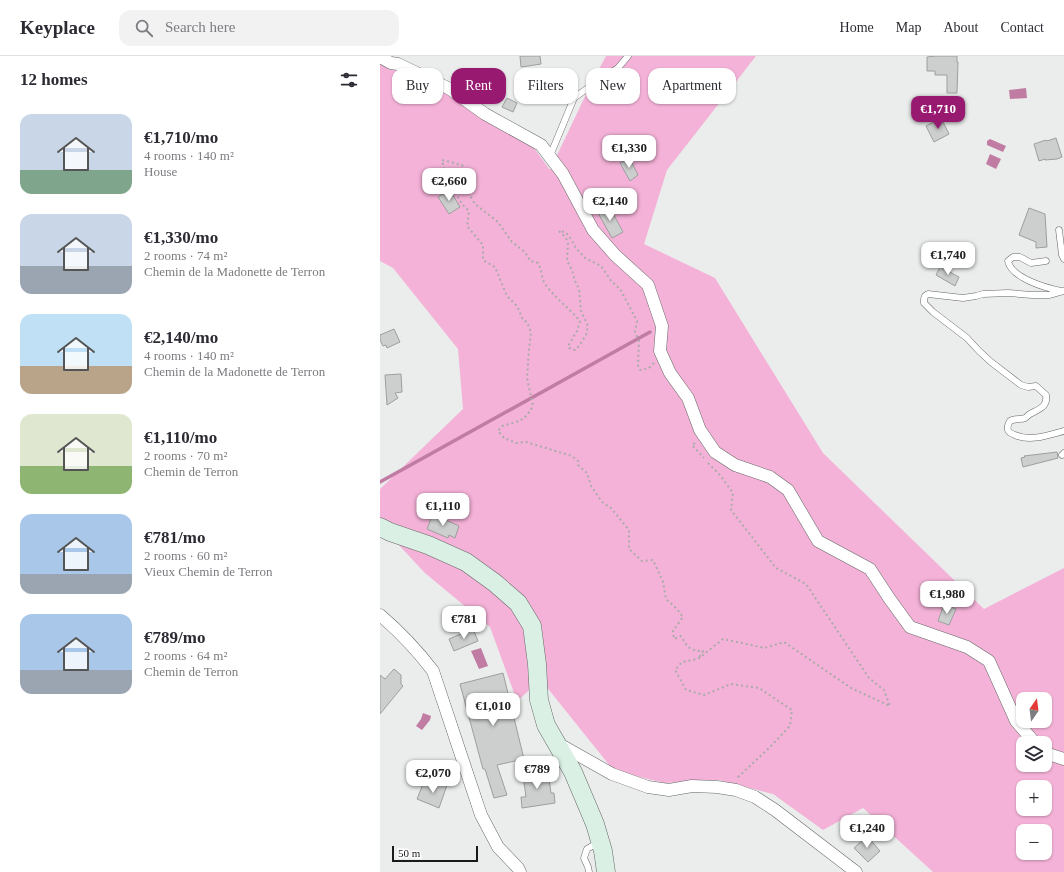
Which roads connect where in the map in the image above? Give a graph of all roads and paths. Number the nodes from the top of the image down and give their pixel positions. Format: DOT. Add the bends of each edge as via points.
graph roads {
  1 [pos="628,56"];
  2 [pos="380,57"];
  3 [pos="397,60"];
  4 [pos="550,156"];
  5 [pos="1059,230"];
  6 [pos="1064,258"];
  7 [pos="1046,261"];
  8 [pos="1063,291"];
  9 [pos="663,358"];
  10 [pos="1064,431"];
  11 [pos="704,436"];
  12 [pos="380,527"];
  13 [pos="380,615"];
  14 [pos="698,659"];
  15 [pos="1029,736"];
  16 [pos="557,743"];
  17 [pos="1052,755"];
  18 [pos="1064,759"];
  19 [pos="726,788"];
  20 [pos="600,841"];
  21 [pos="520,872"];
  22 [pos="589,872"];
  23 [pos="606,872"];
  24 [pos="856,872"];
  1 -- 4 [label="lane" via="618,68 574,98"];
  2 -- 3 [label="street" via="391,63"];
  3 -- 4 [label="street" via="541,145"];
  4 -- 9 [label="street" via="563,174 593,230 648,286 662,326 660,352"];
  5 -- 6 [label="lane"];
  7 -- 8 [label="lane" via="1031,263 1012,256 1008,261 1015,272 1033,283"];
  8 -- 10 [label="lane" via="1049,295 1008,293 963,298 928,294 924,303 1008,376 1021,385 1036,386 1046,394 1043,407 1025,418 1010,422 1010,432 1019,437 1030,438"];
  9 -- 11 [label="street" via="670,373 688,398"];
  9 -- 14 [label="path" via="649,368 640,370 639,341 635,332 637,321 620,289 601,266 585,258 565,232 559,232 568,244 567,261 579,290 581,311 588,326 579,346 575,350 568,348 580,321 544,282 538,263 530,261 498,222 475,204 468,192 465,181 467,174 462,165 442,160 443,174 455,184 461,204 469,211 467,226 483,245 483,260 495,267 507,296 517,306 531,332 527,378 533,406 527,416 502,426 498,431 504,438 516,443 526,442 541,446 578,460 578,465 587,473 591,486 602,502 611,508 629,530 629,549 642,560 653,560 663,582 666,599 683,617 673,632 674,640 681,636 686,645 694,651 703,651"];
  11 -- 14 [label="path" via="692,445 720,474 733,493 731,510 776,568 806,584 869,678 884,690 890,706 851,688 784,642 765,648 723,639"];
  11 -- 15 [label="street" via="715,452 735,465 770,477 788,490 818,541 870,569 910,627 967,647 989,661 1016,721"];
  12 -- 16 [label="street" via="466,562 518,603 532,626 539,700 546,725"];
  13 -- 21 [label="street" via="398,630 433,671 482,815 498,847"];
  14 -- 19 [label="path" via="682,662 675,670 686,690 704,695 731,684 759,688 792,710 790,726"];
  16 -- 19 [label="street" via="612,774 648,786 669,790 692,786"];
  16 -- 20 [label="street" via="574,772"];
  17 -- 18 [label="street"];
  19 -- 24 [label="street" via="755,797 776,810"];
  20 -- 22 [label="lane" via="588,849 584,858"];
  20 -- 23 [label="street"];
}
